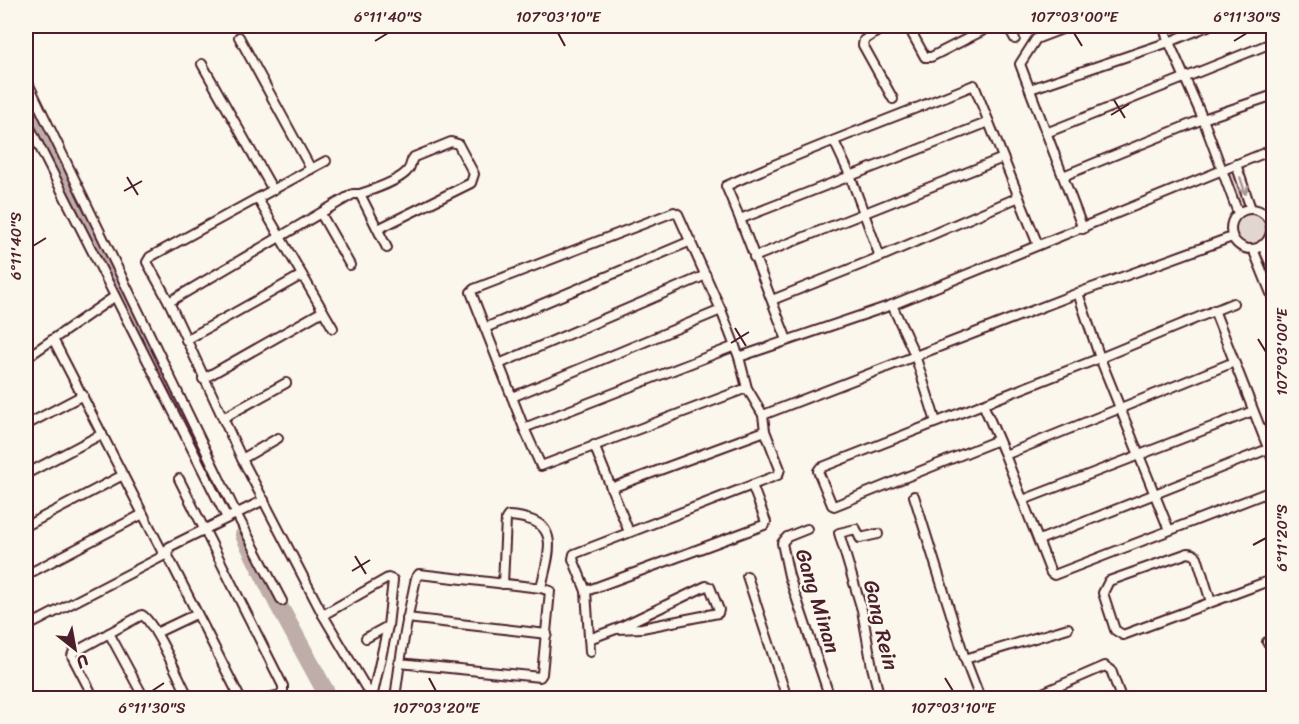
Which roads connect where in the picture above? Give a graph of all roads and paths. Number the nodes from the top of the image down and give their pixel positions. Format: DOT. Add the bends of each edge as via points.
graph roads {
  1 [pos="886,26"];
  2 [pos="908,26"];
  3 [pos="992,26"];
  4 [pos="1008,26"];
  5 [pos="1070,26"];
  6 [pos="1163,26"];
  7 [pos="1208,26"];
  8 [pos="239,37"];
  9 [pos="1015,39"];
  10 [pos="1169,42"];
  11 [pos="1274,42"];
  12 [pos="202,64"];
  13 [pos="1186,78"];
  14 [pos="26,79"];
  15 [pos="1030,88"];
  16 [pos="1274,95"];
  17 [pos="893,99"];
  18 [pos="1203,119"];
  19 [pos="26,120"];
  20 [pos="989,122"];
  21 [pos="1046,133"];
  22 [pos="834,141"];
  23 [pos="1274,149"];
  24 [pos="1003,158"];
  25 [pos="326,161"];
  26 [pos="1236,164"];
  27 [pos="311,169"];
  28 [pos="1221,170"];
  29 [pos="850,176"];
  30 [pos="1063,176"];
  31 [pos="273,190"];
  32 [pos="360,194"];
  33 [pos="1019,196"];
  34 [pos="258,199"];
  35 [pos="1251,209"];
  36 [pos="1238,213"];
  37 [pos="321,214"];
  38 [pos="863,214"];
  39 [pos="1271,217"];
  40 [pos="740,219"];
  41 [pos="378,229"];
  42 [pos="1083,229"];
  43 [pos="1232,237"];
  44 [pos="281,238"];
  45 [pos="691,241"];
  46 [pos="1038,245"];
  47 [pos="1262,245"];
  48 [pos="387,248"];
  49 [pos="1253,249"];
  50 [pos="754,257"];
  51 [pos="880,257"];
  52 [pos="350,265"];
  53 [pos="1274,273"];
  54 [pos="302,275"];
  55 [pos="706,275"];
  56 [pos="1078,293"];
  57 [pos="114,297"];
  58 [pos="772,300"];
  59 [pos="1274,301"];
  60 [pos="169,302"];
  61 [pos="1233,303"];
  62 [pos="892,305"];
  63 [pos="721,310"];
  64 [pos="1214,310"];
  65 [pos="323,311"];
  66 [pos="333,328"];
  67 [pos="485,328"];
  68 [pos="53,339"];
  69 [pos="186,340"];
  70 [pos="787,340"];
  71 [pos="735,346"];
  72 [pos="915,355"];
  73 [pos="739,357"];
  74 [pos="26,358"];
  75 [pos="1100,358"];
  76 [pos="1234,362"];
  77 [pos="499,364"];
  78 [pos="204,379"];
  79 [pos="286,383"];
  80 [pos="747,388"];
  81 [pos="83,395"];
  82 [pos="512,397"];
  83 [pos="983,404"];
  84 [pos="1120,406"];
  85 [pos="1253,411"];
  86 [pos="763,415"];
  87 [pos="223,418"];
  88 [pos="936,422"];
  89 [pos="26,425"];
  90 [pos="524,428"];
  91 [pos="765,431"];
  92 [pos="102,434"];
  93 [pos="278,438"];
  94 [pos="998,440"];
  95 [pos="594,446"];
  96 [pos="1268,449"];
  97 [pos="1005,455"];
  98 [pos="1139,455"];
  99 [pos="242,459"];
  100 [pos="1274,463"];
  101 [pos="26,474"];
  102 [pos="123,475"];
  103 [pos="179,479"];
  104 [pos="752,485"];
  105 [pos="611,488"];
  106 [pos="1274,490"];
  107 [pos="1155,494"];
  108 [pos="914,496"];
  109 [pos="264,500"];
  110 [pos="1023,500"];
  111 [pos="236,513"];
  112 [pos="143,514"];
  113 [pos="227,518"];
  114 [pos="26,526"];
  115 [pos="807,529"];
  116 [pos="204,530"];
  117 [pos="1169,530"];
  118 [pos="629,532"];
  119 [pos="878,534"];
  120 [pos="1039,540"];
  121 [pos="166,554"];
  122 [pos="26,575"];
  123 [pos="747,576"];
  124 [pos="1274,579"];
  125 [pos="503,584"];
  126 [pos="541,588"];
  127 [pos="586,591"];
  128 [pos="282,601"];
  129 [pos="1211,602"];
  130 [pos="196,614"];
  131 [pos="323,615"];
  132 [pos="407,618"];
  133 [pos="388,626"];
  134 [pos="26,627"];
  135 [pos="1068,628"];
  136 [pos="616,629"];
  137 [pos="109,633"];
  138 [pos="156,633"];
  139 [pos="547,634"];
  140 [pos="366,638"];
  141 [pos="589,639"];
  142 [pos="590,652"];
  143 [pos="965,659"];
  144 [pos="399,663"];
  145 [pos="372,698"];
  146 [pos="94,699"];
  147 [pos="144,699"];
  148 [pos="189,699"];
  149 [pos="240,699"];
  150 [pos="267,699"];
  151 [pos="394,699"];
  152 [pos="787,699"];
  153 [pos="831,699"];
  154 [pos="880,699"];
  155 [pos="980,699"];
  156 [pos="1031,699"];
  157 [pos="1121,699"];
  1 -- 17 [label="street" via="864,40 863,45"];
  2 -- 3 [label="street" via="925,57 931,57"];
  4 -- 9 [label="street"];
  5 -- 15 [label="street" via="1036,39 1020,64"];
  6 -- 10 [label="street"];
  7 -- 10 [label="street"];
  8 -- 27 [label="street"];
  10 -- 13 [label="street"];
  10 -- 15 [label="street"];
  11 -- 13 [label="street"];
  12 -- 31 [label="street"];
  13 -- 18 [label="street"];
  13 -- 21 [label="street"];
  14 -- 111 [label="street"];
  15 -- 21 [label="street"];
  16 -- 18 [label="street"];
  18 -- 28 [label="street"];
  18 -- 30 [label="street"];
  19 -- 57 [label="street"];
  20 -- 22 [label="street" via="974,85"];
  20 -- 24 [label="street"];
  20 -- 29 [label="street"];
  21 -- 30 [label="street"];
  22 -- 29 [label="street"];
  22 -- 40 [label="street" via="726,186"];
  23 -- 26 [label="street"];
  24 -- 33 [label="street"];
  24 -- 38 [label="street"];
  25 -- 27 [label="street"];
  26 -- 28 [label="street"];
  26 -- 35 [label="street, one-way"];
  27 -- 31 [label="street"];
  28 -- 36 [label="street"];
  28 -- 42 [label="street"];
  29 -- 38 [label="street"];
  29 -- 40 [label="street"];
  30 -- 42 [label="street"];
  31 -- 34 [label="street"];
  32 -- 37 [label="street" via="353,194"];
  32 -- 41 [label="street"];
  32 -- 41 [label="street" via="404,174 414,157 450,142 458,144 474,174 471,183"];
  33 -- 46 [label="street"];
  33 -- 51 [label="street"];
  34 -- 44 [label="street"];
  34 -- 60 [label="street" via="150,257 147,262"];
  35 -- 36 [label="street"];
  35 -- 39 [label="street"];
  36 -- 43 [label="street" via="1231,224"];
  37 -- 44 [label="street"];
  37 -- 52 [label="street"];
  38 -- 50 [label="street"];
  38 -- 51 [label="street"];
  39 -- 47 [label="street" via="1269,238"];
  40 -- 50 [label="street"];
  41 -- 48 [label="street"];
  42 -- 46 [label="street"];
  43 -- 49 [label="street" via="1240,246"];
  43 -- 56 [label="street"];
  44 -- 54 [label="street"];
  44 -- 60 [label="street"];
  45 -- 55 [label="street"];
  45 -- 67 [label="street"];
  45 -- 67 [label="street" via="674,212 474,289 472,296"];
  46 -- 62 [label="street"];
  47 -- 49 [label="street"];
  47 -- 53 [label="street"];
  49 -- 59 [label="street"];
  50 -- 58 [label="street"];
  51 -- 58 [label="street"];
  54 -- 65 [label="street"];
  54 -- 69 [label="street"];
  55 -- 63 [label="street"];
  55 -- 77 [label="street"];
  56 -- 72 [label="street"];
  56 -- 75 [label="street"];
  57 -- 68 [label="street"];
  57 -- 113 [label="street"];
  58 -- 70 [label="street"];
  60 -- 69 [label="street"];
  61 -- 64 [label="street"];
  62 -- 70 [label="street"];
  62 -- 72 [label="street"];
  63 -- 71 [label="street"];
  63 -- 82 [label="street"];
  64 -- 75 [label="street"];
  64 -- 76 [label="street"];
  65 -- 66 [label="street"];
  65 -- 78 [label="street"];
  67 -- 77 [label="street"];
  68 -- 74 [label="street"];
  68 -- 81 [label="street"];
  69 -- 78 [label="street"];
  70 -- 73 [label="street"];
  71 -- 73 [label="street"];
  71 -- 90 [label="street"];
  72 -- 86 [label="street"];
  72 -- 88 [label="street"];
  73 -- 80 [label="street"];
  75 -- 83 [label="street"];
  75 -- 84 [label="street"];
  76 -- 84 [label="street"];
  76 -- 85 [label="street"];
  77 -- 82 [label="street"];
  78 -- 87 [label="street"];
  79 -- 87 [label="street"];
  80 -- 86 [label="street"];
  80 -- 95 [label="street"];
  81 -- 89 [label="street"];
  81 -- 92 [label="street"];
  82 -- 90 [label="street"];
  83 -- 88 [label="street"];
  83 -- 94 [label="street"];
  84 -- 97 [label="street"];
  84 -- 98 [label="street"];
  85 -- 96 [label="street"];
  85 -- 98 [label="street"];
  86 -- 91 [label="street"];
  87 -- 99 [label="street"];
  88 -- 94 [label="street" via="820,468 832,506"];
  90 -- 95 [label="street" via="541,466"];
  91 -- 104 [label="street" via="780,472"];
  91 -- 105 [label="street"];
  92 -- 101 [label="street"];
  92 -- 102 [label="street"];
  93 -- 99 [label="street"];
  94 -- 97 [label="street"];
  95 -- 105 [label="street"];
  96 -- 100 [label="street"];
  96 -- 107 [label="street"];
  97 -- 110 [label="street"];
  98 -- 107 [label="street"];
  98 -- 110 [label="street"];
  99 -- 109 [label="street"];
  102 -- 112 [label="street"];
  102 -- 114 [label="street"];
  103 -- 116 [label="street"];
  104 -- 118 [label="street"];
  104 -- 127 [label="street" via="764,525"];
  105 -- 118 [label="street"];
  106 -- 117 [label="street"];
  107 -- 117 [label="street"];
  107 -- 120 [label="street"];
  108 -- 143 [label="street"];
  109 -- 111 [label="street"];
  109 -- 131 [label="street"];
  110 -- 120 [label="street"];
  111 -- 113 [label="street"];
  111 -- 128 [label="street"];
  112 -- 121 [label="street"];
  112 -- 122 [label="street"];
  113 -- 116 [label="street"];
  115 -- 153 [label="street, Gang Minan" via="782,543 789,576"];
  116 -- 121 [label="street"];
  116 -- 150 [label="street" via="284,686 280,695"];
  117 -- 120 [label="street" via="1055,575"];
  118 -- 127 [label="street" via="574,554"];
  119 -- 154 [label="street, Gang Rein" via="860,538 856,529 838,533 862,610"];
  121 -- 130 [label="street"];
  121 -- 134 [label="street"];
  123 -- 152 [label="street"];
  124 -- 129 [label="street"];
  125 -- 126 [label="street"];
  125 -- 126 [label="street" via="506,519 514,516 539,522 546,528 549,536"];
  125 -- 132 [label="street" via="419,574"];
  126 -- 139 [label="street" via="550,592"];
  127 -- 141 [label="street"];
  129 -- 129 [label="street" via="1124,635 1115,630 1103,594 1109,581 1188,553 1197,557"];
  130 -- 138 [label="street"];
  130 -- 149 [label="street"];
  131 -- 133 [label="street" via="390,578 394,584"];
  131 -- 145 [label="street"];
  132 -- 139 [label="street"];
  132 -- 144 [label="street"];
  133 -- 140 [label="street"];
  133 -- 145 [label="street"];
  135 -- 143 [label="street"];
  136 -- 136 [label="street" via="642,628 719,610 710,587 706,586"];
  136 -- 141 [label="street"];
  137 -- 138 [label="street" via="142,615"];
  137 -- 146 [label="street" via="72,655"];
  137 -- 147 [label="street"];
  138 -- 148 [label="street"];
  139 -- 144 [label="street" via="542,674 537,678"];
  141 -- 142 [label="street"];
  143 -- 155 [label="street"];
  144 -- 151 [label="street"];
  156 -- 157 [label="street" via="1105,666 1111,670"];
}
